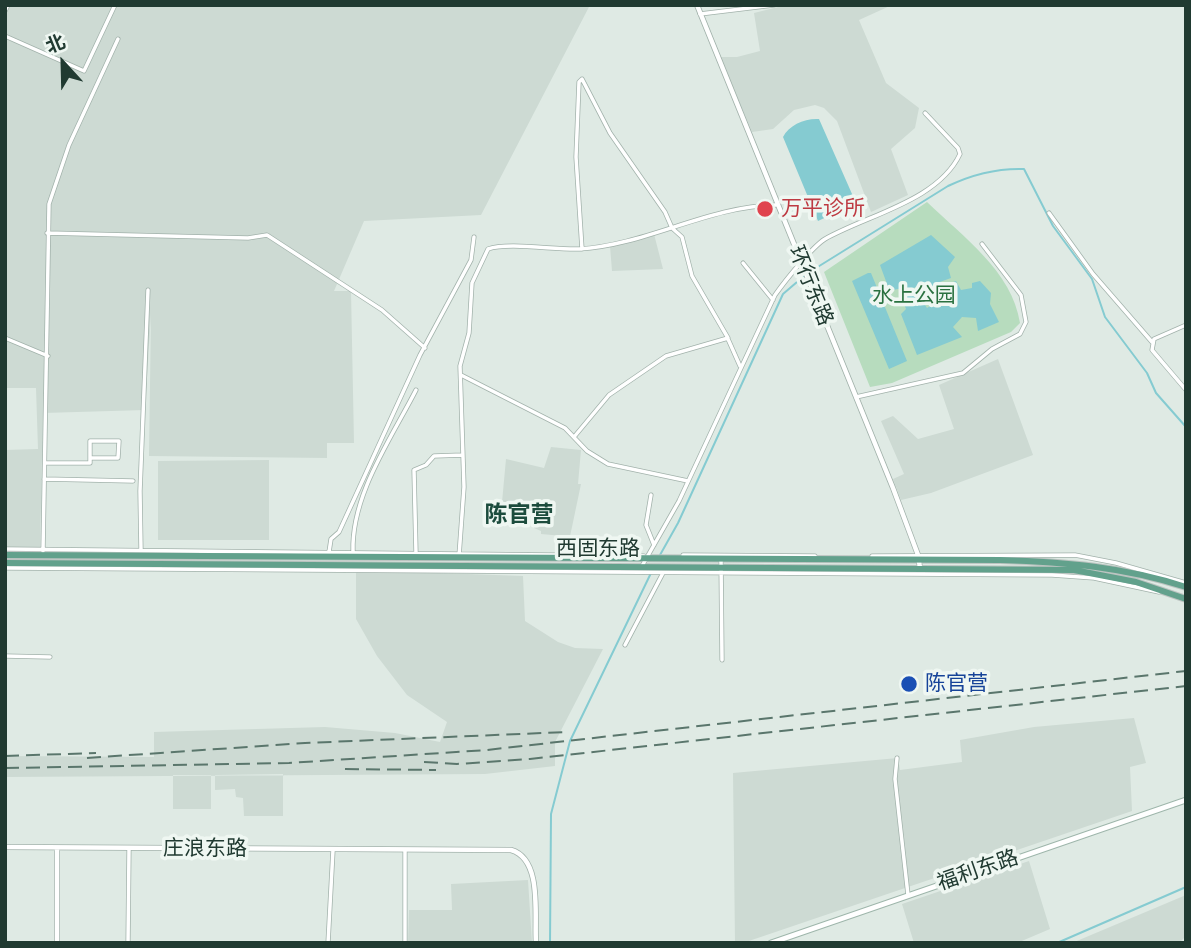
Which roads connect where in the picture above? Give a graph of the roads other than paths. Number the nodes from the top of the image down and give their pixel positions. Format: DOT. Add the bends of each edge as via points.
graph roads {
  1 [pos="8,5"];
  2 [pos="115,5"];
  3 [pos="697,5"];
  4 [pos="774,5"];
  5 [pos="5,11"];
  6 [pos="700,14"];
  7 [pos="5,36"];
  8 [pos="118,39"];
  9 [pos="925,113"];
  10 [pos="776,205"];
  11 [pos="1049,213"];
  12 [pos="672,228"];
  13 [pos="47,233"];
  14 [pos="474,237"];
  15 [pos="982,244"];
  16 [pos="582,248"];
  17 [pos="743,263"];
  18 [pos="802,267"];
  19 [pos="148,290"];
  20 [pos="773,300"];
  21 [pos="1186,325"];
  22 [pos="5,338"];
  23 [pos="728,338"];
  24 [pos="1152,342"];
  25 [pos="425,348"];
  26 [pos="48,356"];
  27 [pos="740,366"];
  28 [pos="461,375"];
  29 [pos="416,390"];
  30 [pos="1186,390"];
  31 [pos="856,397"];
  32 [pos="574,437"];
  33 [pos="463,455"];
  34 [pos="90,458"];
  35 [pos="44,463"];
  36 [pos="44,479"];
  37 [pos="133,481"];
  38 [pos="688,481"];
  39 [pos="650,495"];
  40 [pos="654,545"];
  41 [pos="5,549"];
  42 [pos="43,552"];
  43 [pos="416,553"];
  44 [pos="141,554"];
  45 [pos="5,555"];
  46 [pos="328,555"];
  47 [pos="353,555"];
  48 [pos="459,556"];
  49 [pos="34,559"];
  50 [pos="647,562"];
  51 [pos="5,563"];
  52 [pos="665,564"];
  53 [pos="919,565"];
  54 [pos="721,567"];
  55 [pos="5,568"];
  56 [pos="1186,585"];
  57 [pos="1186,599"];
  58 [pos="625,645"];
  59 [pos="5,656"];
  60 [pos="50,657"];
  61 [pos="723,660"];
  62 [pos="897,758"];
  63 [pos="1186,800"];
  64 [pos="5,847"];
  65 [pos="57,848"];
  66 [pos="129,849"];
  67 [pos="333,850"];
  68 [pos="405,850"];
  69 [pos="908,895"];
  70 [pos="57,943"];
  71 [pos="128,943"];
  72 [pos="328,943"];
  73 [pos="405,943"];
  74 [pos="536,943"];
  75 [pos="771,943"];
  1 -- 5 [label="street"];
  2 -- 7 [label="street" via="84,71"];
  3 -- 6 [label="street, 环行东路"];
  4 -- 6 [label="street"];
  6 -- 10 [label="street, 环行东路"];
  8 -- 13 [label="street" via="61,170 49,204"];
  9 -- 18 [label="street" via="958,148 960,155 952,172 886,212 824,240"];
  10 -- 12 [label="street" via="711,214"];
  10 -- 18 [label="street, 环行东路"];
  11 -- 24 [label="street" via="1093,274"];
  12 -- 16 [label="street"];
  12 -- 16 [label="street" via="610,133 582,79 576,158"];
  12 -- 23 [label="street" via="682,237 692,276"];
  13 -- 25 [label="street" via="248,239 267,234 382,310"];
  13 -- 26 [label="street"];
  14 -- 25 [label="street" via="471,260"];
  15 -- 31 [label="street" via="1021,295 1026,322 1020,334 963,373"];
  16 -- 28 [label="street" via="488,249 472,284"];
  17 -- 20 [label="street"];
  18 -- 20 [label="street" via="788,276"];
  18 -- 31 [label="street, 环行东路"];
  19 -- 44 [label="street"];
  20 -- 38 [label="street"];
  21 -- 24 [label="street"];
  22 -- 26 [label="street"];
  23 -- 27 [label="street"];
  23 -- 32 [label="street" via="666,356 610,395"];
  24 -- 30 [label="street" via="1152,350"];
  25 -- 46 [label="street" via="339,532 331,539"];
  26 -- 35 [label="street"];
  28 -- 32 [label="street" via="565,428"];
  28 -- 33 [label="street"];
  29 -- 47 [label="street" via="363,496 355,518"];
  31 -- 53 [label="street, 环行东路"];
  32 -- 38 [label="street" via="593,457 608,464"];
  33 -- 43 [label="street" via="434,456 414,470"];
  33 -- 48 [label="street"];
  34 -- 34 [label="street" via="90,441 118,441 118,457"];
  34 -- 35 [label="street" via="90,463"];
  35 -- 36 [label="street"];
  36 -- 37 [label="street"];
  36 -- 42 [label="street"];
  38 -- 40 [label="street"];
  39 -- 40 [label="street" via="646,525"];
  40 -- 50 [label="street"];
  41 -- 42 [label="street"];
  42 -- 44 [label="main road, 西固东路"];
  42 -- 49 [label="main road, 西固东路"];
  43 -- 47 [label="street"];
  43 -- 48 [label="street"];
  44 -- 46 [label="main road, 西固东路"];
  45 -- 49 [label="main road, 西固东路"];
  46 -- 47 [label="main road, 西固东路"];
  47 -- 48 [label="main road, 西固东路"];
  48 -- 50 [label="main road, 西固东路"];
  49 -- 50 [label="main road, 西固东路"];
  49 -- 51 [label="main road, 西固东路"];
  50 -- 52 [label="main road, 西固东路"];
  50 -- 52 [label="street"];
  50 -- 55 [label="street"];
  52 -- 53 [label="street"];
  52 -- 54 [label="main road, 西固东路"];
  52 -- 58 [label="street"];
  53 -- 54 [label="street"];
  53 -- 54 [label="main road, 西固东路"];
  53 -- 56 [label="main road, 西固东路" via="1074,562"];
  53 -- 57 [label="main road, 西固东路" via="1074,570"];
  54 -- 61 [label="street"];
  59 -- 60 [label="street"];
  62 -- 69 [label="street" via="895,779"];
  63 -- 69 [label="main road, 福利东路"];
  64 -- 65 [label="street, 庄浪东路"];
  65 -- 66 [label="street, 庄浪东路"];
  65 -- 70 [label="street"];
  66 -- 67 [label="street, 庄浪东路"];
  66 -- 71 [label="street"];
  67 -- 68 [label="street, 庄浪东路"];
  67 -- 72 [label="street"];
  68 -- 73 [label="street"];
  68 -- 74 [label="street, 庄浪东路" via="520,853 532,867"];
  69 -- 75 [label="main road, 福利东路"];
}
